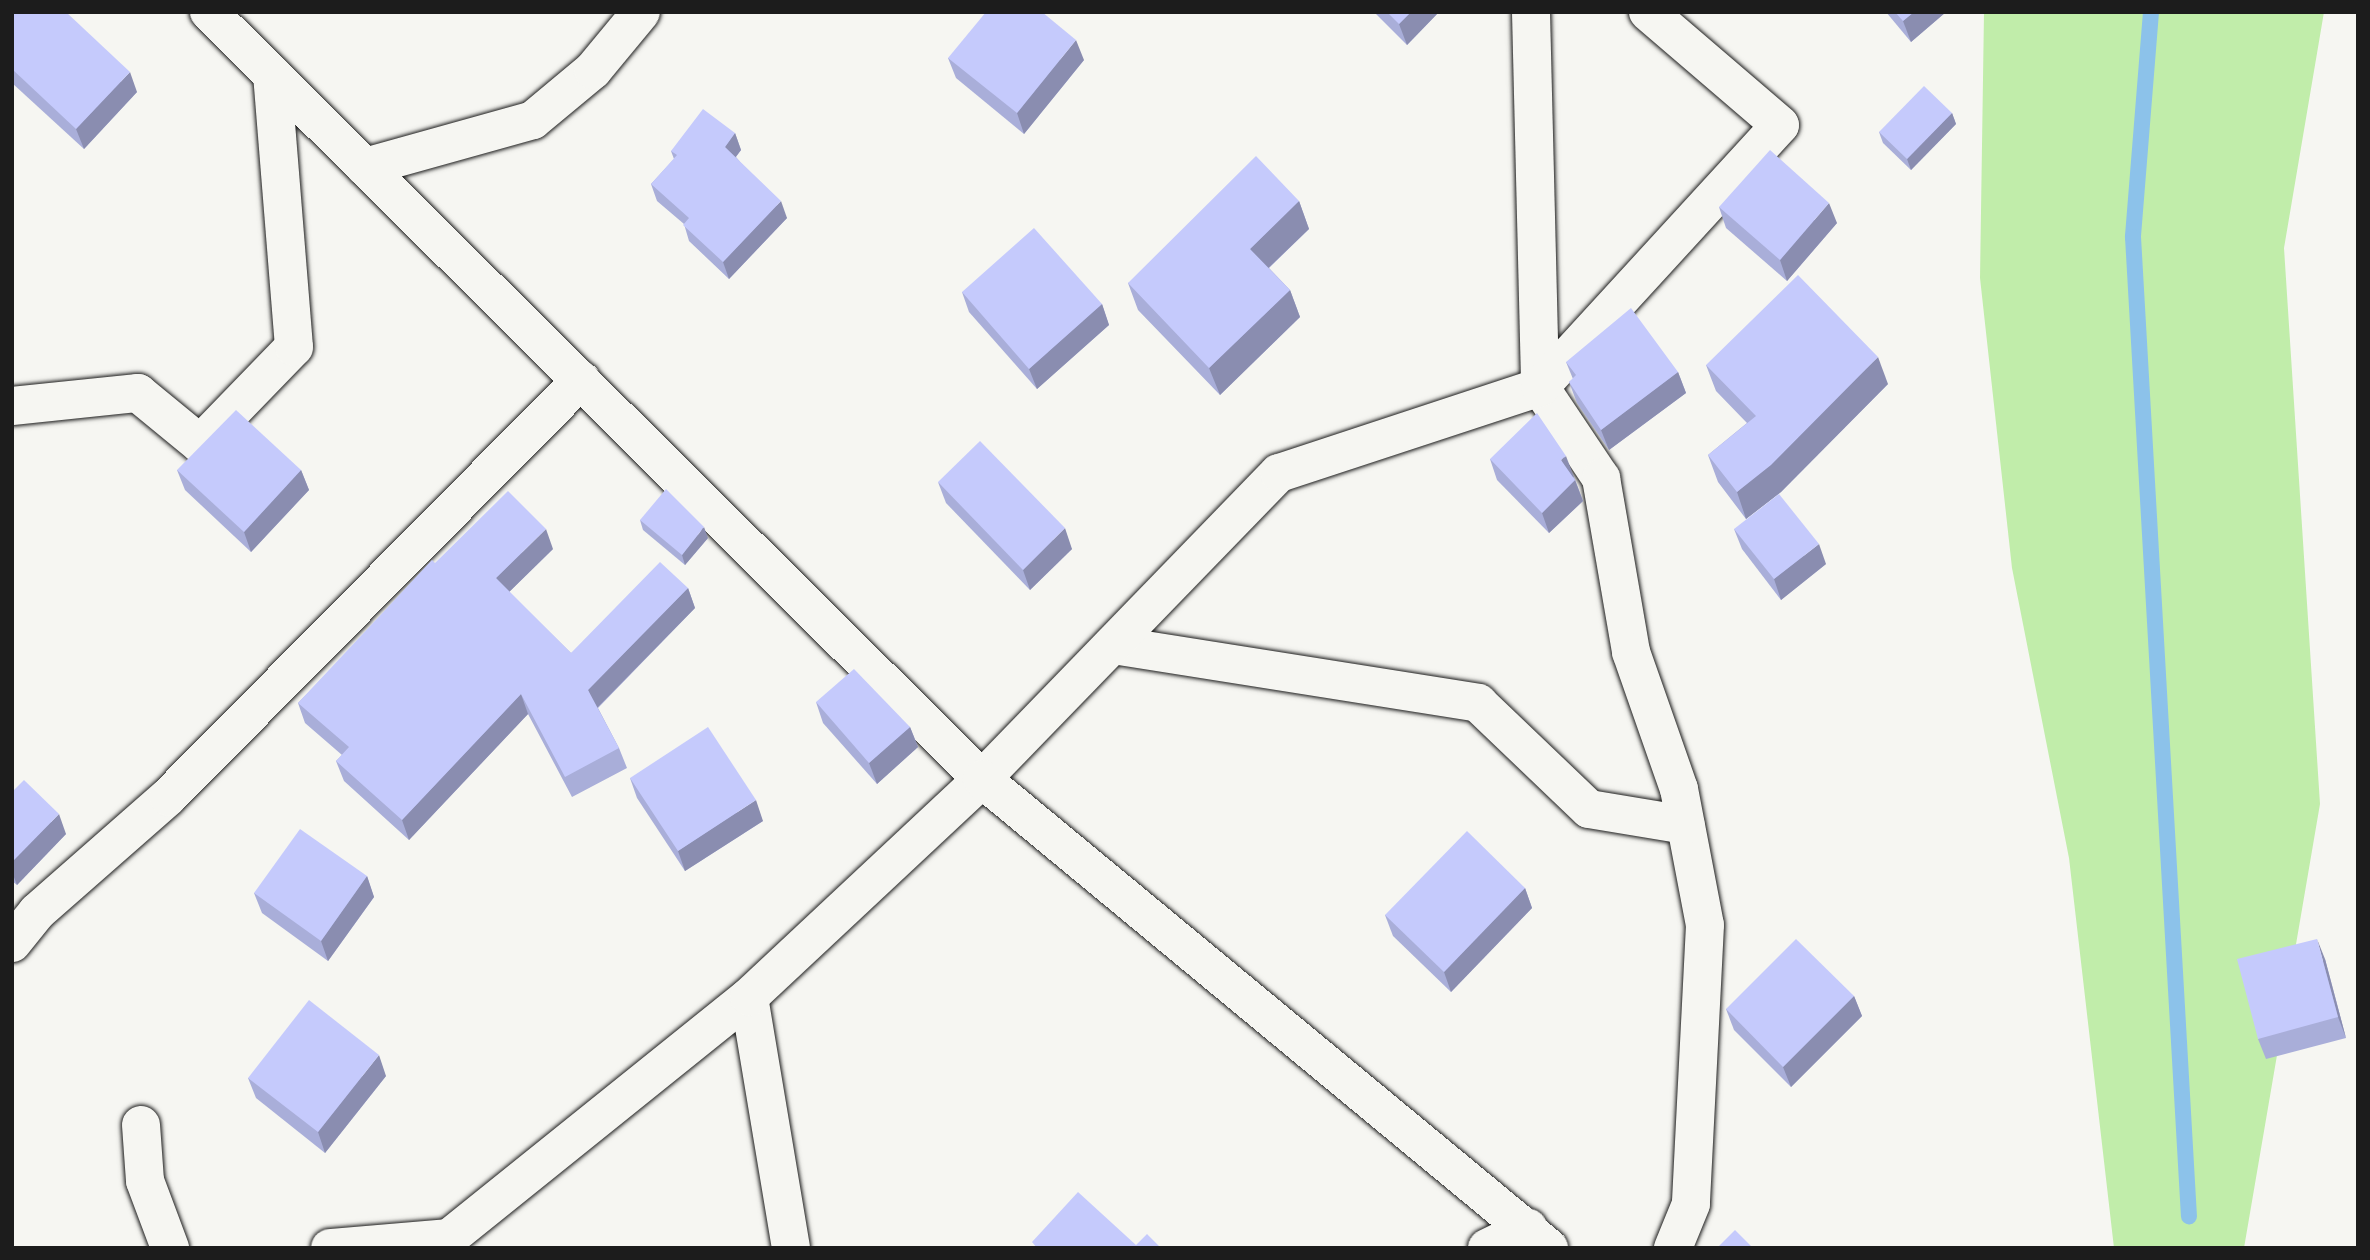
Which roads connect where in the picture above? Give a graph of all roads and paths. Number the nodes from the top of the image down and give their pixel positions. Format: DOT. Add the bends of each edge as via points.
graph roads {
  1 [pos="209,12"];
  2 [pos="641,12"];
  3 [pos="1531,12"];
  4 [pos="1648,12"];
  5 [pos="272,75"];
  6 [pos="365,167"];
  7 [pos="581,380"];
  8 [pos="1541,387"];
  9 [pos="12,406"];
  10 [pos="1113,645"];
  11 [pos="982,779"];
  12 [pos="1686,825"];
  13 [pos="12,943"];
  14 [pos="749,997"];
  15 [pos="141,1125"];
  16 [pos="1539,1238"];
  17 [pos="430,1244"];
  18 [pos="170,1248"];
  19 [pos="330,1248"];
  20 [pos="791,1248"];
  21 [pos="1487,1248"];
  22 [pos="1674,1248"];
  1 -- 5 [label="street"];
  2 -- 6 [label="street" via="593,70 533,120"];
  3 -- 8 [label="street"];
  4 -- 8 [label="street" via="1780,125"];
  5 -- 6 [label="street"];
  5 -- 9 [label="street" via="294,346 200,444 138,393"];
  6 -- 7 [label="street"];
  7 -- 11 [label="street"];
  7 -- 13 [label="street" via="168,797 37,912"];
  8 -- 10 [label="street" via="1279,473"];
  8 -- 12 [label="street" via="1601,478 1631,652 1679,789"];
  10 -- 11 [label="street"];
  10 -- 12 [label="street" via="1479,703 1589,810"];
  11 -- 14 [label="street"];
  11 -- 16 [label="street"];
  12 -- 22 [label="street" via="1705,925 1691,1204"];
  14 -- 17 [label="street" via="449,1238"];
  14 -- 20 [label="street"];
  15 -- 18 [label="street" via="145,1181"];
  16 -- 21 [label="street"];
  17 -- 19 [label="street"];
}
